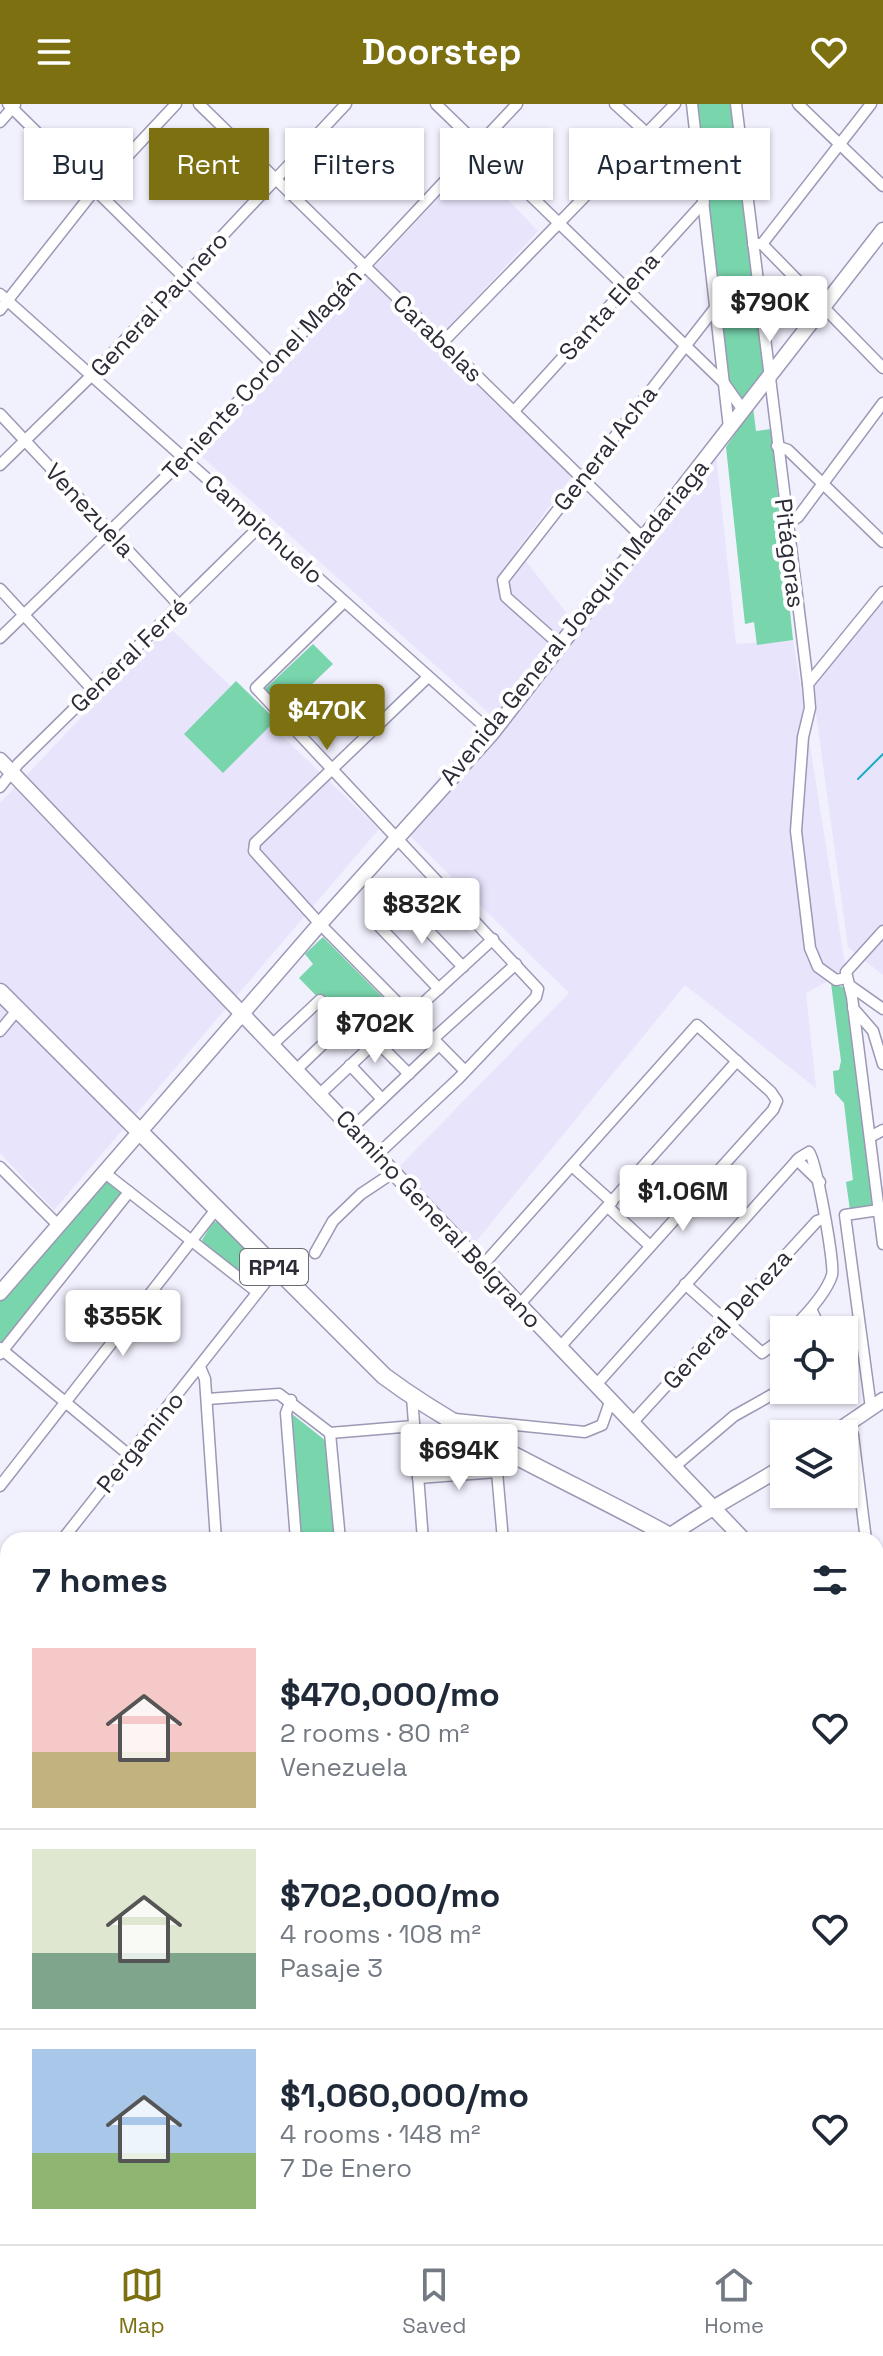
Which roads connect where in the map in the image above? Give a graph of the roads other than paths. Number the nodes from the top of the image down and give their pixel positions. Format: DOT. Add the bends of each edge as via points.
graph roads {
  1 [pos="176,104"];
  2 [pos="199,104"];
  3 [pos="346,104"];
  4 [pos="436,104"];
  5 [pos="517,104"];
  6 [pos="615,104"];
  7 [pos="675,104"];
  8 [pos="692,104"];
  9 [pos="736,104"];
  10 [pos="798,104"];
  11 [pos="871,104"];
  12 [pos="12,105"];
  13 [pos="0,122"];
  14 [pos="34,128"];
  15 [pos="460,128"];
  16 [pos="495,128"];
  17 [pos="638,128"];
  18 [pos="650,128"];
  19 [pos="695,128"];
  20 [pos="839,144"];
  21 [pos="133,150"];
  22 [pos="276,179"];
  23 [pos="440,186"];
  24 [pos="883,186"];
  25 [pos="87,200"];
  26 [pos="105,200"];
  27 [pos="533,200"];
  28 [pos="581,200"];
  29 [pos="704,202"];
  30 [pos="558,224"];
  31 [pos="883,230"];
  32 [pos="758,244"];
  33 [pos="364,266"];
  34 [pos="184,277"];
  35 [pos="625,289"];
  36 [pos="3,302"];
  37 [pos="824,306"];
  38 [pos="715,308"];
  39 [pos="443,342"];
  40 [pos="684,346"];
  41 [pos="272,364"];
  42 [pos="883,368"];
  43 [pos="770,375"];
  44 [pos="91,376"];
  45 [pos="724,383"];
  46 [pos="883,403"];
  47 [pos="743,410"];
  48 [pos="514,411"];
  49 [pos="0,414"];
  50 [pos="729,428"];
  51 [pos="25,440"];
  52 [pos="777,446"];
  53 [pos="185,458"];
  54 [pos="0,465"];
  55 [pos="582,478"];
  56 [pos="823,483"];
  57 [pos="787,524"];
  58 [pos="261,525"];
  59 [pos="109,532"];
  60 [pos="643,538"];
  61 [pos="883,542"];
  62 [pos="0,589"];
  63 [pos="883,592"];
  64 [pos="344,602"];
  65 [pos="180,606"];
  66 [pos="24,614"];
  67 [pos="0,638"];
  68 [pos="560,645"];
  69 [pos="428,677"];
  70 [pos="808,684"];
  71 [pos="93,690"];
  72 [pos="492,733"];
  73 [pos="0,760"];
  74 [pos="332,770"];
  75 [pos="12,772"];
  76 [pos="0,787"];
  77 [pos="397,838"];
  78 [pos="403,904"];
  79 [pos="320,924"];
  80 [pos="380,927"];
  81 [pos="883,931"];
  82 [pos="493,939"];
  83 [pos="516,964"];
  84 [pos="463,967"];
  85 [pos="848,982"];
  86 [pos="439,989"];
  87 [pos="0,992"];
  88 [pos="320,1000"];
  89 [pos="853,1008"];
  90 [pos="18,1009"];
  91 [pos="883,1009"];
  92 [pos="243,1012"];
  93 [pos="408,1014"];
  94 [pos="344,1024"];
  95 [pos="0,1031"];
  96 [pos="376,1041"];
  97 [pos="435,1043"];
  98 [pos="273,1044"];
  99 [pos="737,1061"];
  100 [pos="883,1064"];
  101 [pos="350,1065"];
  102 [pos="297,1069"];
  103 [pos="465,1071"];
  104 [pos="409,1074"];
  105 [pos="320,1094"];
  106 [pos="382,1099"];
  107 [pos="353,1127"];
  108 [pos="883,1130"];
  109 [pos="141,1131"];
  110 [pos="870,1137"];
  111 [pos="378,1154"];
  112 [pos="572,1166"];
  113 [pos="0,1167"];
  114 [pos="394,1172"];
  115 [pos="105,1173"];
  116 [pos="129,1192"];
  117 [pos="610,1205"];
  118 [pos="217,1208"];
  119 [pos="879,1210"];
  120 [pos="823,1219"];
  121 [pos="59,1226"];
  122 [pos="193,1241"];
  123 [pos="883,1244"];
  124 [pos="649,1245"];
  125 [pos="315,1253"];
  126 [pos="483,1265"];
  127 [pos="276,1269"];
  128 [pos="685,1284"];
  129 [pos="257,1292"];
  130 [pos="0,1293"];
  131 [pos="520,1304"];
  132 [pos="811,1309"];
  133 [pos="804,1316"];
  134 [pos="814,1316"];
  135 [pos="726,1321"];
  136 [pos="560,1347"];
  137 [pos="770,1347"];
  138 [pos="1,1351"];
  139 [pos="200,1367"];
  140 [pos="595,1386"];
  141 [pos="770,1396"];
  142 [pos="412,1397"];
  143 [pos="207,1399"];
  144 [pos="291,1400"];
  145 [pos="610,1402"];
  146 [pos="65,1404"];
  147 [pos="877,1404"];
  148 [pos="449,1418"];
  149 [pos="854,1420"];
  150 [pos="632,1423"];
  151 [pos="414,1426"];
  152 [pos="330,1433"];
  153 [pos="507,1452"];
  154 [pos="129,1455"];
  155 [pos="674,1467"];
  156 [pos="497,1472"];
  157 [pos="770,1474"];
  158 [pos="858,1475"];
  159 [pos="418,1478"];
  160 [pos="0,1486"];
  161 [pos="713,1508"];
  162 [pos="636,1519"];
  163 [pos="68,1532"];
  164 [pos="215,1532"];
  165 [pos="295,1532"];
  166 [pos="339,1532"];
  167 [pos="422,1532"];
  168 [pos="502,1532"];
  169 [pos="642,1532"];
  170 [pos="658,1532"];
  171 [pos="680,1532"];
  172 [pos="736,1532"];
  173 [pos="865,1532"];
  1 -- 21 [label="street"];
  2 -- 22 [label="street, Carabelas"];
  3 -- 22 [label="street, General Paunero"];
  4 -- 15 [label="street"];
  5 -- 16 [label="street, Teniente Coronel Magán"];
  6 -- 17 [label="street"];
  7 -- 18 [label="street"];
  8 -- 19 [label="street"];
  9 -- 32 [label="street, Pitágoras"];
  10 -- 20 [label="street"];
  11 -- 20 [label="street"];
  12 -- 13 [label="street"];
  12 -- 14 [label="street"];
  20 -- 24 [label="street"];
  20 -- 32 [label="street"];
  22 -- 33 [label="street, Carabelas"];
  22 -- 34 [label="street, General Paunero"];
  23 -- 33 [label="street, Teniente Coronel Magán"];
  25 -- 36 [label="street"];
  26 -- 34 [label="street"];
  27 -- 30 [label="street"];
  28 -- 30 [label="street"];
  29 -- 35 [label="street, Santa Elena"];
  29 -- 38 [label="street"];
  30 -- 35 [label="street"];
  30 -- 39 [label="street"];
  31 -- 37 [label="main road, Avenida General Joaquín Madariaga"];
  32 -- 37 [label="street"];
  32 -- 43 [label="street, Pitágoras"];
  33 -- 39 [label="street, Carabelas"];
  33 -- 41 [label="street, Teniente Coronel Magán"];
  34 -- 41 [label="street"];
  34 -- 44 [label="street, General Paunero"];
  35 -- 40 [label="street"];
  35 -- 48 [label="street, Santa Elena"];
  36 -- 44 [label="street, Campichuelo"];
  37 -- 42 [label="street"];
  37 -- 43 [label="main road, Avenida General Joaquín Madariaga"];
  38 -- 40 [label="street, General Acha"];
  38 -- 45 [label="street"];
  39 -- 48 [label="street, Carabelas"];
  40 -- 45 [label="street"];
  40 -- 55 [label="street, General Acha"];
  41 -- 53 [label="street, Teniente Coronel Magán"];
  43 -- 47 [label="main road, Avenida General Joaquín Madariaga"];
  43 -- 52 [label="street, Pitágoras"];
  44 -- 51 [label="street, General Paunero"];
  44 -- 53 [label="street, Campichuelo"];
  45 -- 47 [label="street"];
  45 -- 50 [label="street"];
  46 -- 56 [label="street"];
  47 -- 50 [label="main road, Avenida General Joaquín Madariaga"];
  48 -- 55 [label="street, Carabelas"];
  49 -- 51 [label="street, Venezuela"];
  50 -- 60 [label="main road, Avenida General Joaquín Madariaga"];
  51 -- 54 [label="street, General Paunero"];
  51 -- 59 [label="street, Venezuela"];
  52 -- 56 [label="street"];
  52 -- 57 [label="street, Pitágoras"];
  53 -- 58 [label="street, Campichuelo"];
  53 -- 59 [label="street, Teniente Coronel Magán"];
  55 -- 60 [label="street, Carabelas"];
  55 -- 68 [label="street, General Acha" via="503,580 502,590"];
  56 -- 57 [label="street"];
  56 -- 61 [label="street"];
  57 -- 70 [label="street, Pitágoras"];
  58 -- 64 [label="street, Campichuelo"];
  58 -- 65 [label="street, General Ferré"];
  59 -- 65 [label="street, Venezuela"];
  59 -- 66 [label="street, Teniente Coronel Magán"];
  60 -- 68 [label="main road, Avenida General Joaquín Madariaga"];
  62 -- 66 [label="street"];
  63 -- 70 [label="street"];
  64 -- 69 [label="street, Campichuelo"];
  64 -- 74 [label="street" via="256,688"];
  65 -- 71 [label="street, General Ferré"];
  66 -- 67 [label="street, Teniente Coronel Magán"];
  66 -- 71 [label="street"];
  68 -- 72 [label="main road, Avenida General Joaquín Madariaga"];
  69 -- 72 [label="street, Campichuelo"];
  69 -- 74 [label="street"];
  70 -- 85 [label="street, Pitágoras" via="810,708 795,810 809,943 823,972"];
  71 -- 75 [label="street, General Ferré"];
  72 -- 77 [label="main road, Avenida General Joaquín Madariaga"];
  73 -- 75 [label="main road, Camino General Belgrano"];
  74 -- 77 [label="street"];
  74 -- 79 [label="street" via="253,847"];
  75 -- 76 [label="street, General Ferré"];
  75 -- 92 [label="main road, Camino General Belgrano"];
  77 -- 79 [label="main road, Avenida General Joaquín Madariaga"];
  77 -- 82 [label="street"];
  78 -- 84 [label="street"];
  79 -- 92 [label="main road, Avenida General Joaquín Madariaga"];
  79 -- 93 [label="street"];
  80 -- 86 [label="street"];
  81 -- 85 [label="street" via="852,964"];
  82 -- 83 [label="street"];
  82 -- 84 [label="street"];
  83 -- 97 [label="street"];
  83 -- 103 [label="street" via="538,993"];
  84 -- 86 [label="street"];
  85 -- 89 [label="street"];
  85 -- 91 [label="street"];
  86 -- 93 [label="street"];
  87 -- 90 [label="main road, RP14"];
  88 -- 98 [label="street"];
  89 -- 100 [label="street" via="873,1031"];
  89 -- 110 [label="street"];
  90 -- 95 [label="street"];
  90 -- 109 [label="main road, RP14"];
  92 -- 98 [label="main road, Camino General Belgrano"];
  92 -- 109 [label="main road, Avenida General Joaquín Madariaga"];
  93 -- 96 [label="street"];
  93 -- 97 [label="street"];
  94 -- 102 [label="street"];
  96 -- 101 [label="street"];
  96 -- 104 [label="street"];
  97 -- 103 [label="street"];
  97 -- 104 [label="street"];
  98 -- 102 [label="main road, Camino General Belgrano"];
  99 -- 112 [label="street" via="697,1025"];
  99 -- 117 [label="street"];
  99 -- 124 [label="street" via="777,1101 773,1110"];
  101 -- 105 [label="street"];
  101 -- 106 [label="street"];
  102 -- 105 [label="main road, Camino General Belgrano"];
  103 -- 111 [label="street"];
  104 -- 106 [label="street"];
  105 -- 107 [label="main road, Camino General Belgrano"];
  106 -- 107 [label="street"];
  107 -- 111 [label="main road, Camino General Belgrano"];
  108 -- 110 [label="street"];
  109 -- 115 [label="main road, Avenida General Joaquín Madariaga"];
  109 -- 118 [label="main road, RP14"];
  110 -- 119 [label="street"];
  111 -- 114 [label="main road, Camino General Belgrano"];
  112 -- 117 [label="street"];
  112 -- 126 [label="street"];
  113 -- 121 [label="street"];
  114 -- 125 [label="street" via="333,1221"];
  114 -- 126 [label="main road, Camino General Belgrano"];
  115 -- 116 [label="street"];
  115 -- 121 [label="main road, Avenida General Joaquín Madariaga"];
  116 -- 122 [label="street"];
  116 -- 138 [label="street"];
  117 -- 124 [label="street"];
  117 -- 131 [label="street"];
  118 -- 122 [label="street"];
  118 -- 127 [label="main road, RP14"];
  119 -- 123 [label="street"];
  119 -- 147 [label="street" via="845,1215"];
  120 -- 128 [label="street" via="820,1182 801,1156"];
  120 -- 132 [label="street" via="833,1269"];
  120 -- 135 [label="street, General Deheza"];
  121 -- 130 [label="main road, Avenida General Joaquín Madariaga"];
  122 -- 129 [label="street"];
  122 -- 146 [label="street"];
  124 -- 136 [label="street"];
  126 -- 131 [label="main road, Camino General Belgrano"];
  127 -- 129 [label="street, Pergamino"];
  127 -- 142 [label="main road, RP14" via="370,1364"];
  128 -- 135 [label="street"];
  128 -- 140 [label="street"];
  129 -- 139 [label="street, Pergamino"];
  131 -- 136 [label="main road, Camino General Belgrano"];
  132 -- 133 [label="street"];
  132 -- 134 [label="street"];
  135 -- 137 [label="street" via="762,1353"];
  135 -- 150 [label="street, General Deheza"];
  136 -- 140 [label="main road, Camino General Belgrano"];
  138 -- 146 [label="street"];
  139 -- 143 [label="street"];
  139 -- 154 [label="street, Pergamino"];
  140 -- 145 [label="main road, Camino General Belgrano"];
  141 -- 155 [label="street" via="734,1416"];
  142 -- 148 [label="main road, RP14"];
  142 -- 151 [label="street"];
  143 -- 144 [label="street" via="274,1393"];
  143 -- 164 [label="street"];
  144 -- 152 [label="street"];
  144 -- 165 [label="street" via="286,1413"];
  145 -- 148 [label="street" via="602,1425 585,1432"];
  145 -- 150 [label="main road, Camino General Belgrano"];
  146 -- 154 [label="street"];
  146 -- 160 [label="street"];
  147 -- 149 [label="main road"];
  148 -- 153 [label="main road, RP14"];
  150 -- 155 [label="main road, Camino General Belgrano"];
  151 -- 152 [label="street"];
  151 -- 159 [label="street"];
  152 -- 166 [label="street"];
  153 -- 156 [label="street"];
  153 -- 162 [label="main road, RP14"];
  154 -- 163 [label="street, Pergamino"];
  155 -- 161 [label="main road, Camino General Belgrano"];
  156 -- 159 [label="street"];
  156 -- 168 [label="street"];
  157 -- 161 [label="main road"];
  158 -- 173 [label="street"];
  159 -- 167 [label="street"];
  161 -- 171 [label="main road"];
  161 -- 172 [label="main road, Camino General Belgrano"];
  162 -- 169 [label="main road"];
  162 -- 170 [label="main road, RP14"];
}
